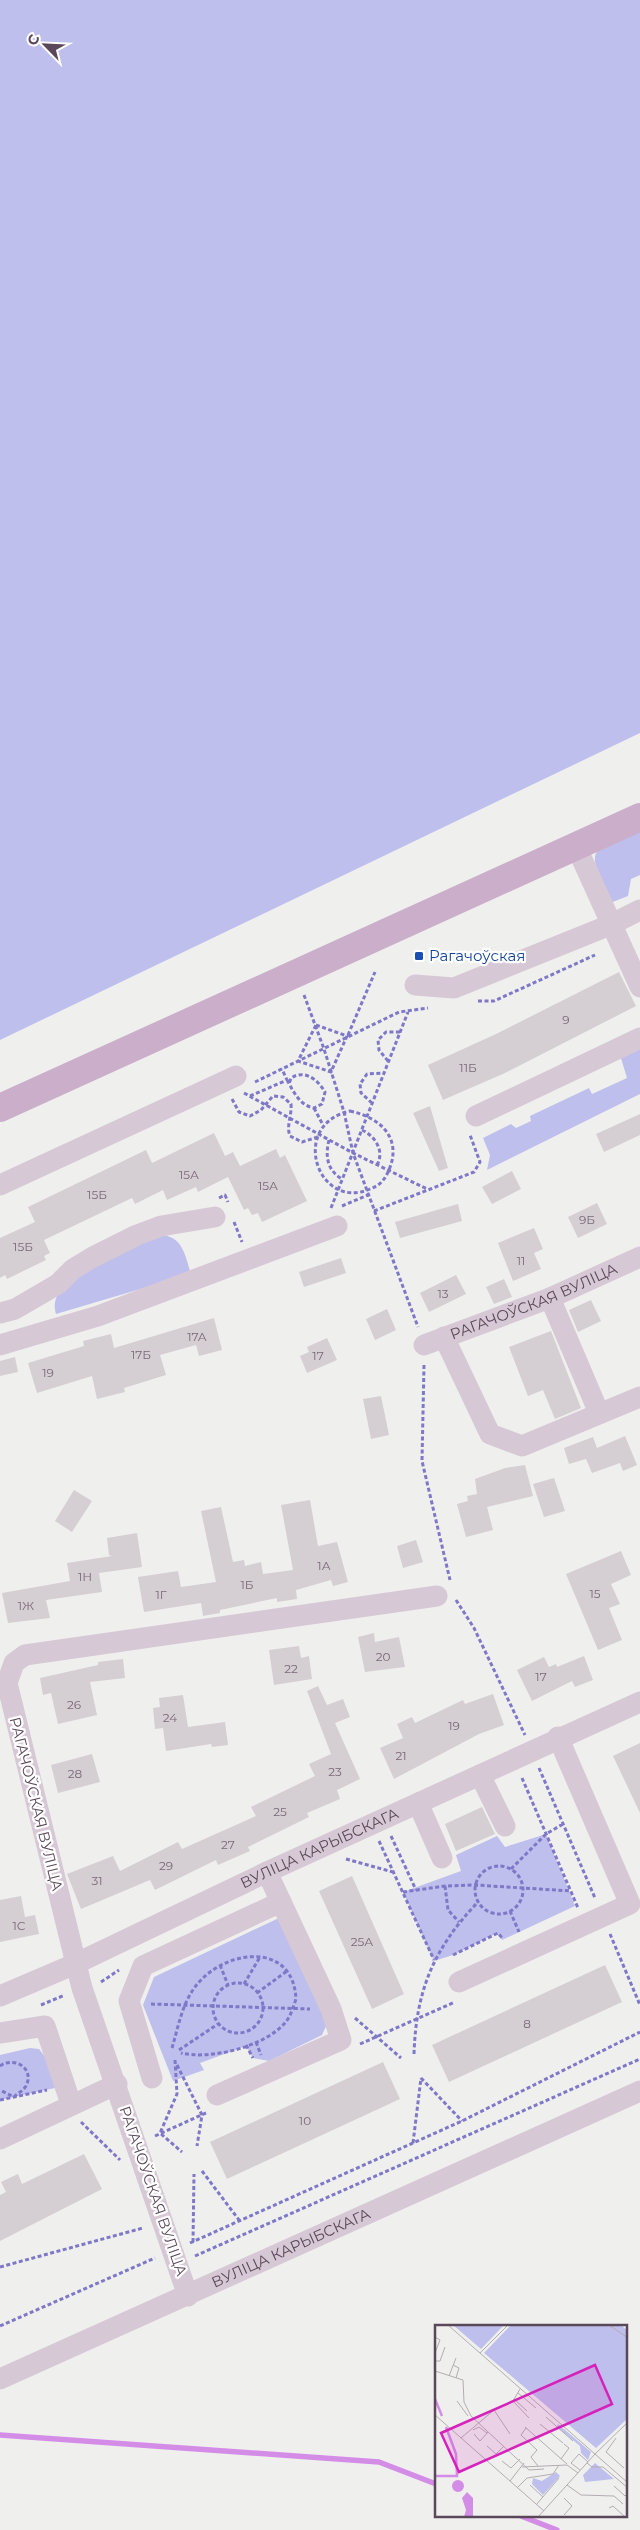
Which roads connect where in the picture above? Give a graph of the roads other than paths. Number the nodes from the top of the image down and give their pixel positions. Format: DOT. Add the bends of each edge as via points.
graph roads {
  1 [pos="640,817"];
  2 [pos="576,846"];
  3 [pos="640,910"];
  4 [pos="610,925"];
  5 [pos="415,985"];
  6 [pos="640,988"];
  7 [pos="640,1038"];
  8 [pos="238,1086"];
  9 [pos="0,1108"];
  10 [pos="476,1116"];
  11 [pos="0,1185"];
  12 [pos="215,1217"];
  13 [pos="333,1219"];
  14 [pos="640,1256"];
  15 [pos="550,1298"];
  16 [pos="0,1313"];
  17 [pos="0,1345"];
  18 [pos="640,1397"];
  19 [pos="599,1413"];
  20 [pos="447,1592"];
  21 [pos="640,1702"];
  22 [pos="558,1737"];
  23 [pos="480,1775"];
  24 [pos="418,1803"];
  25 [pos="505,1826"];
  26 [pos="442,1858"];
  27 [pos="267,1872"];
  28 [pos="281,1902"];
  29 [pos="75,1964"];
  30 [pos="459,1991"];
  31 [pos="0,1996"];
  32 [pos="0,2033"];
  33 [pos="152,2078"];
  34 [pos="117,2084"];
  35 [pos="640,2091"];
  36 [pos="67,2095"];
  37 [pos="214,2103"];
  38 [pos="0,2139"];
  39 [pos="188,2296"];
  40 [pos="0,2379"];
  1 -- 2 [label="main road"];
  2 -- 4 [label="street"];
  2 -- 9 [label="main road"];
  3 -- 4 [label="street"];
  4 -- 5 [label="street" via="454,988"];
  4 -- 6 [label="street"];
  7 -- 10 [label="street"];
  8 -- 11 [label="street"];
  12 -- 16 [label="street" via="161,1226 137,1235 72,1269 58,1284 15,1309"];
  13 -- 17 [label="street" via="98,1316"];
  14 -- 15 [label="street, РАГАЧОЎСКАЯ ВУЛІЦА"];
  15 -- 19 [label="street"];
  15 -- 19 [label="street, РАГАЧОЎСКАЯ ВУЛІЦА" via="434,1341 490,1434 522,1446"];
  18 -- 19 [label="street"];
  20 -- 29 [label="street, РАГАЧОЎСКАЯ ВУЛІЦА" via="25,1655 14,1663 7,1683"];
  21 -- 22 [label="street, ВУЛІЦА КАРЫБСКАГА"];
  22 -- 23 [label="street, ВУЛІЦА КАРЫБСКАГА"];
  22 -- 30 [label="street" via="630,1904 590,1911"];
  23 -- 24 [label="street, ВУЛІЦА КАРЫБСКАГА"];
  23 -- 25 [label="street"];
  24 -- 26 [label="street"];
  24 -- 27 [label="street, ВУЛІЦА КАРЫБСКАГА"];
  27 -- 28 [label="street"];
  27 -- 29 [label="street, ВУЛІЦА КАРЫБСКАГА"];
  28 -- 33 [label="street" via="143,1966 129,2001"];
  28 -- 37 [label="street" via="331,2009 341,2040"];
  29 -- 31 [label="street, ВУЛІЦА КАРЫБСКАГА"];
  29 -- 34 [label="street, РАГАЧОЎСКАЯ ВУЛІЦА"];
  32 -- 36 [label="street" via="45,2026"];
  34 -- 36 [label="street"];
  34 -- 39 [label="street, РАГАЧОЎСКАЯ ВУЛІЦА" via="169,2259"];
  35 -- 39 [label="street, ВУЛІЦА КАРЫБСКАГА"];
  36 -- 38 [label="street"];
  39 -- 40 [label="street, ВУЛІЦА КАРЫБСКАГА"];
}
